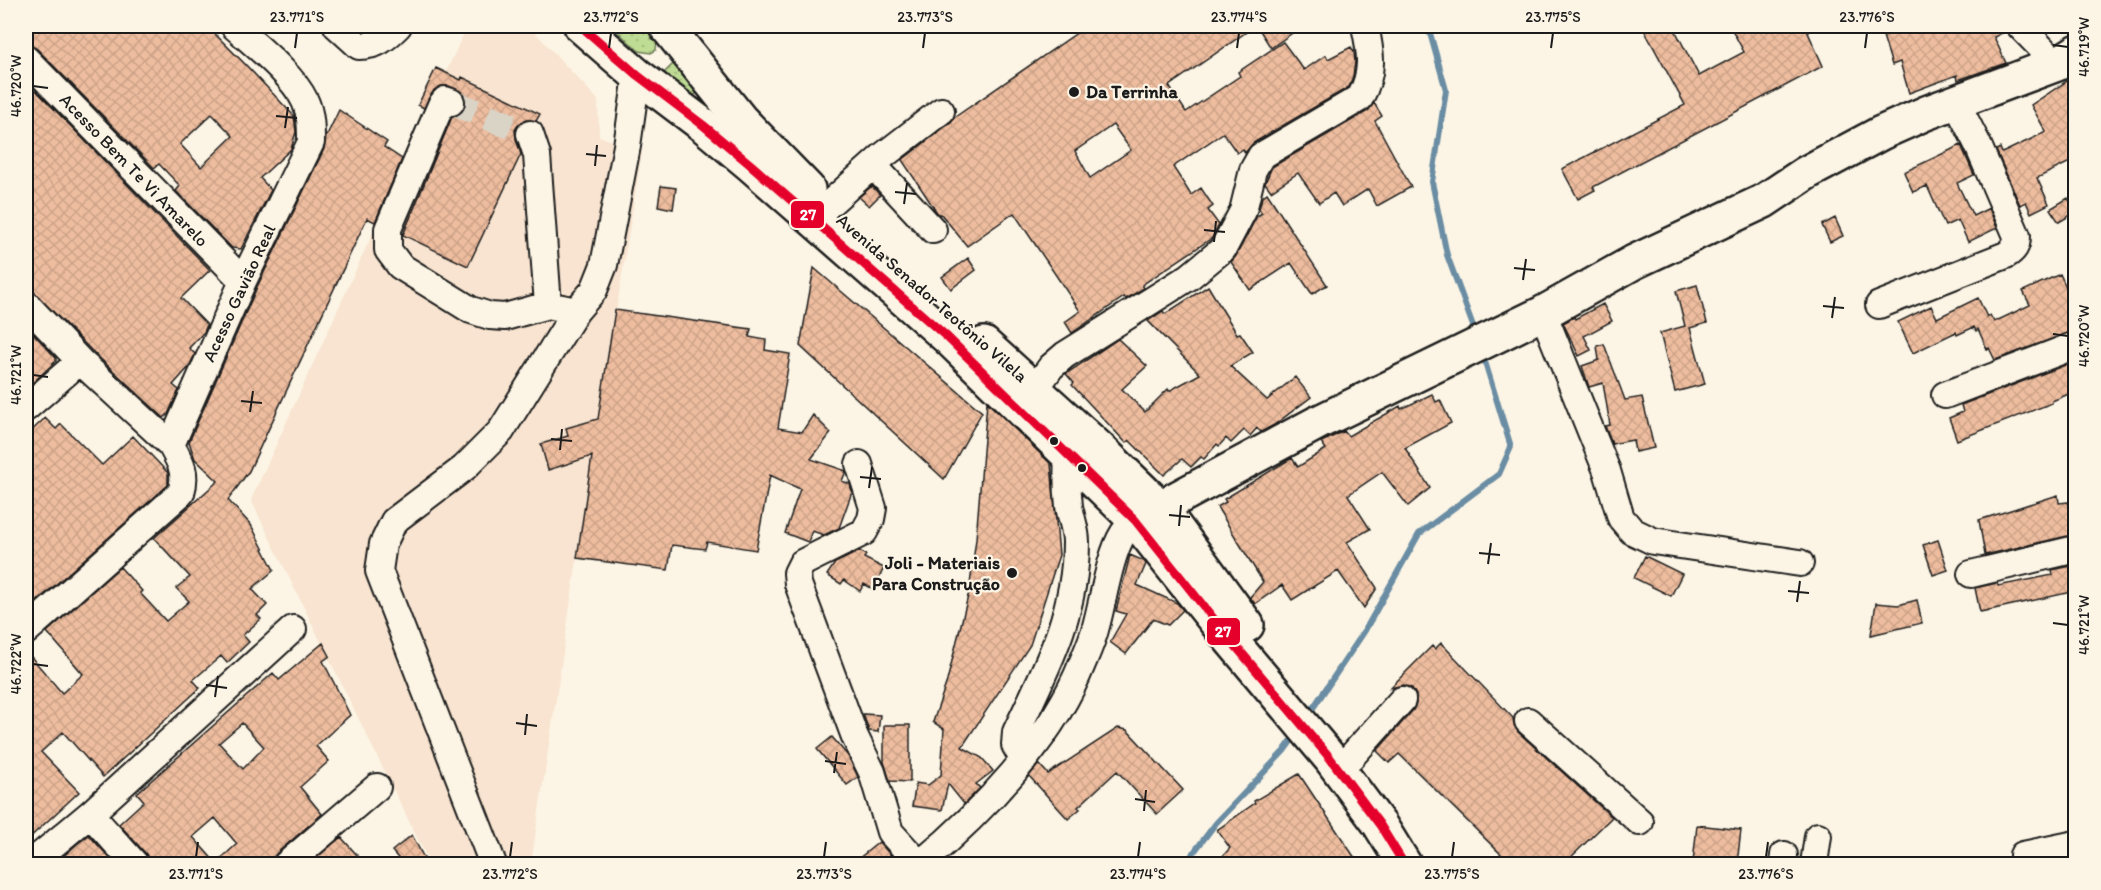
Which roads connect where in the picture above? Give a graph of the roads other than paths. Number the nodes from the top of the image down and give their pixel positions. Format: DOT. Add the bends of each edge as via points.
graph roads {
  1 [pos="234,26"];
  2 [pos="337,26"];
  3 [pos="398,26"];
  4 [pos="580,26"];
  5 [pos="1365,26"];
  6 [pos="2020,26"];
  7 [pos="676,37"];
  8 [pos="2066,58"];
  9 [pos="26,60"];
  10 [pos="637,75"];
  11 [pos="451,102"];
  12 [pos="1956,102"];
  13 [pos="941,111"];
  14 [pos="530,134"];
  15 [pos="873,165"];
  16 [pos="827,206"];
  17 [pos="933,230"];
  18 [pos="243,281"];
  19 [pos="26,304"];
  20 [pos="548,305"];
  21 [pos="1879,306"];
  22 [pos="576,311"];
  23 [pos="1543,313"];
  24 [pos="2076,345"];
  25 [pos="80,361"];
  26 [pos="1035,389"];
  27 [pos="1945,395"];
  28 [pos="26,408"];
  29 [pos="171,445"];
  30 [pos="1068,455"];
  31 [pos="859,464"];
  32 [pos="1148,514"];
  33 [pos="2076,549"];
  34 [pos="1800,563"];
  35 [pos="1971,574"];
  36 [pos="293,630"];
  37 [pos="26,631"];
  38 [pos="1402,700"];
  39 [pos="1528,721"];
  40 [pos="1325,738"];
  41 [pos="1351,757"];
  42 [pos="1023,759"];
  43 [pos="377,787"];
  44 [pos="90,814"];
  45 [pos="1640,822"];
  46 [pos="1818,836"];
  47 [pos="2076,844"];
  48 [pos="2023,855"];
  49 [pos="30,864"];
  50 [pos="135,864"];
  51 [pos="287,864"];
  52 [pos="494,864"];
  53 [pos="920,864"];
  54 [pos="1404,864"];
  55 [pos="1427,864"];
  56 [pos="1814,864"];
  1 -- 18 [label="street, Acesso Gavião Real" via="285,74 304,100 311,121 311,142"];
  2 -- 3 [label="street" via="359,46 370,46 386,39"];
  4 -- 10 [label="main road, Avenida Senador Teotônio Vilela"];
  5 -- 26 [label="street" via="1370,49 1369,82 1360,98 1261,156 1253,170 1243,211 1223,249 1189,277 1065,355"];
  6 -- 8 [label="street"];
  7 -- 10 [label="main road" via="660,68"];
  7 -- 16 [label="main road, Avenida Senador Teotônio Vilela" via="741,120"];
  8 -- 12 [label="main road"];
  9 -- 18 [label="street, Acesso Bem Te Vi Amarelo"];
  10 -- 22 [label="street" via="604,265 594,290"];
  10 -- 30 [label="main road, Avenida Senador Teotônio Vilela" via="711,132 876,274"];
  11 -- 20 [label="street" via="445,100 441,105 392,219 388,250 400,266 471,310 505,316"];
  12 -- 21 [label="street" via="2017,236 2017,245 2006,255"];
  12 -- 23 [label="main road" via="1881,133 1806,173 1764,201 1634,262"];
  13 -- 15 [label="street"];
  14 -- 20 [label="street" via="537,155"];
  15 -- 16 [label="street"];
  15 -- 17 [label="street"];
  16 -- 26 [label="main road, Avenida Senador Teotônio Vilela"];
  18 -- 29 [label="street, Acesso Gavião Real"];
  19 -- 25 [label="street"];
  20 -- 22 [label="street"];
  22 -- 52 [label="street" via="501,431 464,468 394,521 382,544 379,571"];
  23 -- 32 [label="main road" via="1319,422"];
  23 -- 34 [label="street" via="1607,471 1621,518 1632,531 1653,541"];
  24 -- 27 [label="street"];
  25 -- 28 [label="street"];
  25 -- 29 [label="street"];
  26 -- 32 [label="main road, Avenida Senador Teotônio Vilela"];
  29 -- 37 [label="street" via="185,480 181,493"];
  30 -- 32 [label="main road, Avenida Senador Teotônio Vilela"];
  30 -- 42 [label="street" via="1069,504 1076,540 1073,592 1059,640 1016,732 1016,745"];
  31 -- 53 [label="street" via="873,508 871,519 864,532 802,562 798,584 872,772 890,832"];
  32 -- 40 [label="main road" via="1230,604"];
  32 -- 42 [label="street" via="1122,535 1081,667 1057,712"];
  33 -- 35 [label="street"];
  36 -- 44 [label="street"];
  38 -- 41 [label="street"];
  39 -- 45 [label="street"];
  40 -- 41 [label="main road"];
  40 -- 54 [label="main road"];
  41 -- 55 [label="main road"];
  42 -- 53 [label="street" via="978,813"];
  43 -- 51 [label="street"];
  44 -- 49 [label="street"];
  44 -- 50 [label="street"];
  46 -- 56 [label="street"];
  47 -- 48 [label="street"];
}
